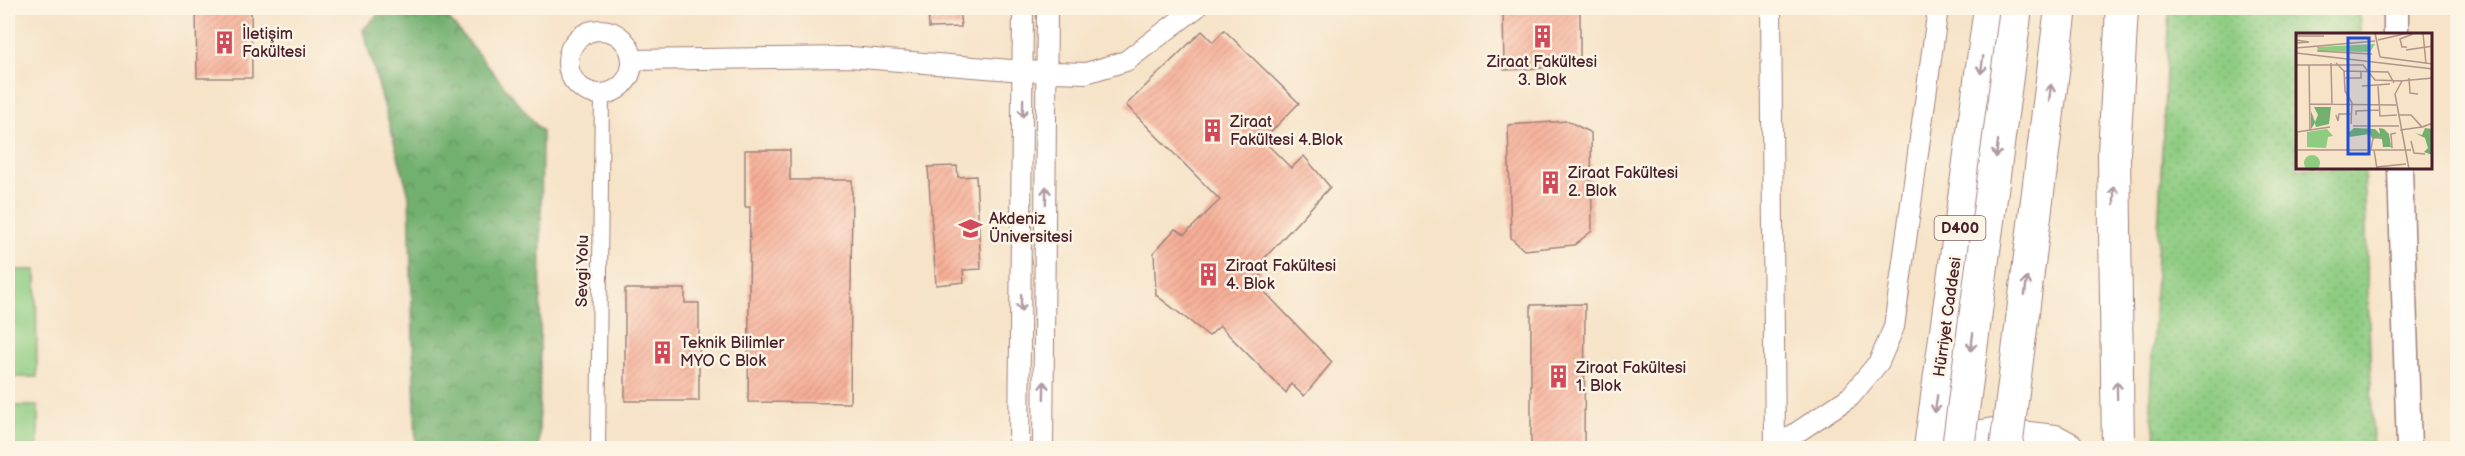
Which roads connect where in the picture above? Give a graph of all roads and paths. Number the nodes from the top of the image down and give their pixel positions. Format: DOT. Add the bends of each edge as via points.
graph roads {
  1 [pos="1023,8"];
  2 [pos="1047,8"];
  3 [pos="1196,8"];
  4 [pos="1771,8"];
  5 [pos="1938,8"];
  6 [pos="1990,8"];
  7 [pos="2016,8"];
  8 [pos="2061,8"];
  9 [pos="2122,8"];
  10 [pos="2396,8"];
  11 [pos="2396,33"];
  12 [pos="632,60"];
  13 [pos="1023,71"];
  14 [pos="1047,73"];
  15 [pos="602,95"];
  16 [pos="2400,170"];
  17 [pos="598,448"];
  18 [pos="1019,448"];
  19 [pos="1043,448"];
  20 [pos="1775,448"];
  21 [pos="1930,448"];
  22 [pos="1942,448"];
  23 [pos="1958,448"];
  24 [pos="2006,448"];
  25 [pos="2068,448"];
  26 [pos="2118,448"];
  27 [pos="2409,448"];
  1 -- 13 [label="street"];
  2 -- 14 [label="street"];
  3 -- 14 [label="street" via="1126,61 1086,73"];
  4 -- 20 [label="street"];
  5 -- 20 [label="street" via="1894,327 1879,362 1850,397"];
  6 -- 21 [label="highway, Hürriyet Caddesi / D400, one-way"];
  7 -- 23 [label="highway, one-way, bridge"];
  24 -- 8 [label="highway, one-way, bridge"];
  26 -- 9 [label="highway, one-way" via="2114,153"];
  10 -- 11 [label="street"];
  12 -- 13 [label="street" via="850,57"];
  12 -- 15 [label="street" via="631,73 624,84"];
  12 -- 15 [label="street" via="622,38 611,32 586,33 576,41 568,58 571,77 589,93"];
  13 -- 14 [label="street"];
  13 -- 18 [label="street, one-way"];
  19 -- 14 [label="street, one-way"];
  15 -- 17 [label="street, Sevgi Yolu"];
  16 -- 27 [label="street"];
  22 -- 25 [label="highway" via="1947,443 1994,434 2055,441"];
}
